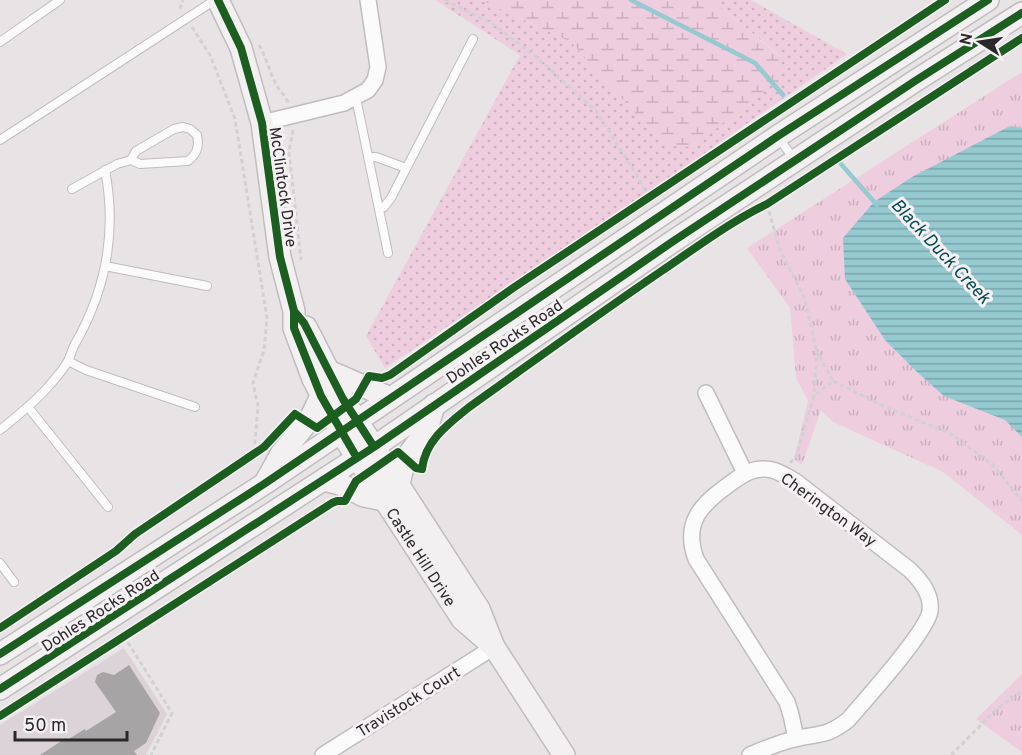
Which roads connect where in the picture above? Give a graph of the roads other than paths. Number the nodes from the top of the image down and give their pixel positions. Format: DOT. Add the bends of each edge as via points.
graph roads {
  1 [pos="60,0"];
  2 [pos="216,0"];
  3 [pos="368,0"];
  4 [pos="988,0"];
  5 [pos="1022,13"];
  6 [pos="473,39"];
  7 [pos="0,42"];
  8 [pos="356,98"];
  9 [pos="262,123"];
  10 [pos="778,136"];
  11 [pos="0,140"];
  12 [pos="368,157"];
  13 [pos="132,160"];
  14 [pos="795,160"];
  15 [pos="406,168"];
  16 [pos="105,170"];
  17 [pos="72,189"];
  18 [pos="379,209"];
  19 [pos="388,252"];
  20 [pos="105,266"];
  21 [pos="207,286"];
  22 [pos="294,311"];
  23 [pos="68,361"];
  24 [pos="327,371"];
  25 [pos="706,393"];
  26 [pos="321,396"];
  27 [pos="391,398"];
  28 [pos="434,405"];
  29 [pos="28,407"];
  30 [pos="195,407"];
  31 [pos="349,427"];
  32 [pos="0,430"];
  33 [pos="365,452"];
  34 [pos="745,473"];
  35 [pos="324,480"];
  36 [pos="264,484"];
  37 [pos="399,484"];
  38 [pos="384,500"];
  39 [pos="108,507"];
  40 [pos="0,563"];
  41 [pos="14,582"];
  42 [pos="494,647"];
  43 [pos="0,654"];
  44 [pos="0,690"];
  45 [pos="796,738"];
  46 [pos="323,755"];
  47 [pos="564,755"];
  48 [pos="750,755"];
  1 -- 7 [label="lane"];
  2 -- 9 [label="main road, McClintock Drive" via="241,48"];
  2 -- 11 [label="lane"];
  3 -- 8 [label="street" via="378,67 368,90"];
  4 -- 10 [label="main road, Dohles Rocks Road"];
  5 -- 14 [label="main road, Dohles Rocks Road"];
  6 -- 15 [label="lane"];
  8 -- 9 [label="street"];
  8 -- 12 [label="lane"];
  9 -- 22 [label="main road, McClintock Drive" via="280,257"];
  10 -- 14 [label="lane"];
  10 -- 27 [label="main road, Dohles Rocks Road"];
  12 -- 15 [label="lane"];
  12 -- 18 [label="lane"];
  13 -- 13 [label="lane" via="136,151 174,129 183,127 197,135 198,150 188,161 140,164"];
  13 -- 16 [label="lane"];
  14 -- 28 [label="main road, Dohles Rocks Road"];
  15 -- 18 [label="lane" via="387,204"];
  16 -- 17 [label="lane"];
  16 -- 20 [label="lane" via="111,218"];
  18 -- 19 [label="lane"];
  20 -- 21 [label="lane"];
  20 -- 23 [label="lane" via="92,314"];
  22 -- 24 [label="main road, McClintock Drive"];
  22 -- 26 [label="main road, McClintock Drive" via="294,327"];
  23 -- 29 [label="lane"];
  23 -- 30 [label="lane"];
  24 -- 27 [label="main road"];
  24 -- 31 [label="main road, McClintock Drive" via="343,399"];
  25 -- 34 [label="street"];
  26 -- 31 [label="main road, McClintock Drive"];
  26 -- 36 [label="main road" via="310,419 280,454"];
  27 -- 31 [label="main road, Dohles Rocks Road"];
  28 -- 33 [label="main road, Dohles Rocks Road"];
  28 -- 37 [label="main road" via="428,430 411,451"];
  29 -- 32 [label="lane"];
  29 -- 39 [label="lane"];
  31 -- 33 [label="main road, McClintock Drive"];
  31 -- 36 [label="main road, Dohles Rocks Road"];
  33 -- 35 [label="main road, Dohles Rocks Road"];
  33 -- 37 [label="main road, Castle Hill Drive"];
  33 -- 38 [label="main road, Castle Hill Drive"];
  34 -- 45 [label="street" via="702,506 692,530 692,549 787,702"];
  34 -- 45 [label="street, Cherington Way" via="766,469 795,482 910,570 923,583 929,598 930,611 917,635 849,720 822,735"];
  35 -- 38 [label="main road"];
  35 -- 44 [label="main road, Dohles Rocks Road"];
  36 -- 43 [label="main road, Dohles Rocks Road"];
  37 -- 42 [label="main road, Castle Hill Drive" via="479,609"];
  38 -- 42 [label="main road, Castle Hill Drive" via="462,619"];
  40 -- 41 [label="lane"];
  42 -- 46 [label="street, Travistock Court"];
  42 -- 47 [label="main road, Castle Hill Drive"];
  45 -- 48 [label="street, Cherington Way"];
}
